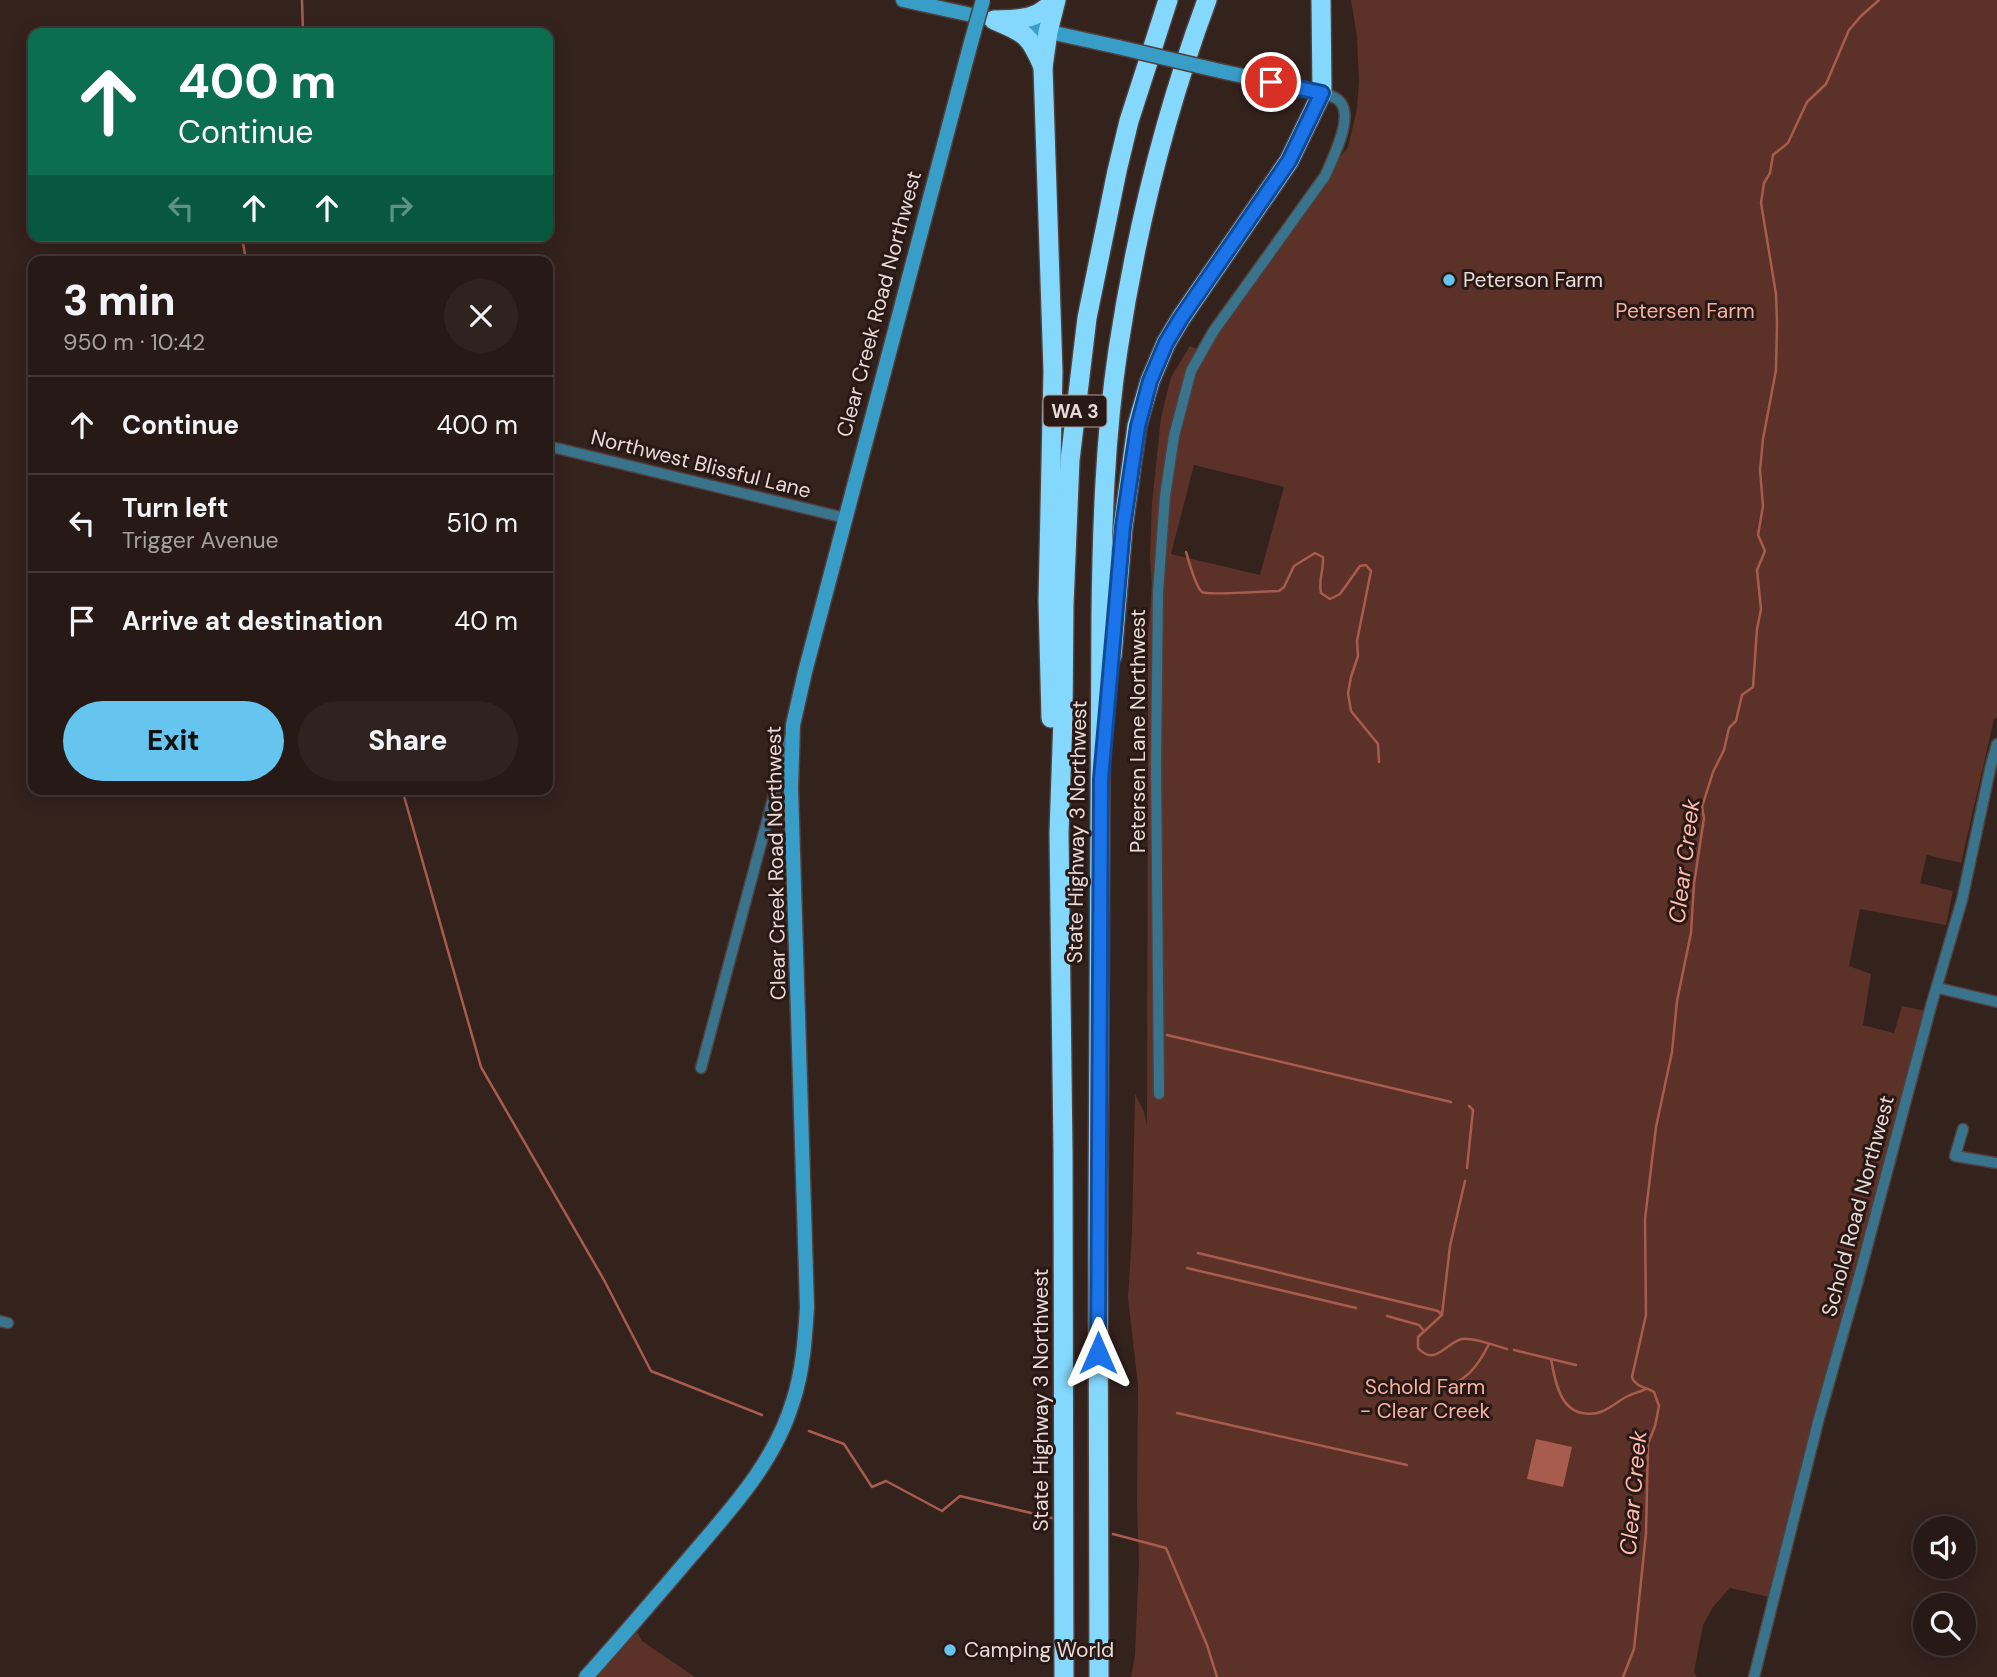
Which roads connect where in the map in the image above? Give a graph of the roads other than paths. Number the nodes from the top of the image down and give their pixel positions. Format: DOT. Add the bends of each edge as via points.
graph roads {
  1 [pos="903,0"];
  2 [pos="983,0"];
  3 [pos="1056,0"];
  4 [pos="1168,0"];
  5 [pos="1207,0"];
  6 [pos="1321,0"];
  7 [pos="994,20"];
  8 [pos="1048,32"];
  9 [pos="1043,67"];
  10 [pos="1322,93"];
  11 [pos="553,447"];
  12 [pos="845,518"];
  13 [pos="793,725"];
  14 [pos="1997,744"];
  15 [pos="1101,779"];
  16 [pos="1059,833"];
  17 [pos="1938,988"];
  18 [pos="1997,1002"];
  19 [pos="701,1068"];
  20 [pos="1158,1094"];
  21 [pos="1962,1129"];
  22 [pos="1997,1163"];
  23 [pos="586,1677"];
  24 [pos="1064,1677"];
  25 [pos="1099,1677"];
  26 [pos="1754,1677"];
  1 -- 7 [label="main road"];
  2 -- 12 [label="main road, Clear Creek Road Northwest, bridge"];
  3 -- 7 [label="highway" via="1030,17"];
  3 -- 8 [label="highway"];
  4 -- 16 [label="highway, State Highway 3 Northwest / WA 3" via="1129,121 1080,365 1067,519"];
  5 -- 15 [label="highway, State Highway 3 Northwest / WA 3" via="1152,180 1118,352 1102,542"];
  6 -- 10 [label="highway"];
  7 -- 8 [label="main road"];
  7 -- 9 [label="highway" via="1027,37"];
  8 -- 9 [label="highway"];
  8 -- 10 [label="main road, bridge"];
  9 -- 16 [label="highway" via="1053,371 1049,678"];
  10 -- 15 [label="highway" via="1289,161 1174,330 1144,396 1123,527"];
  10 -- 20 [label="street, Petersen Lane Northwest" via="1339,100 1345,112 1337,149 1325,176 1213,332 1191,371 1169,464 1158,592"];
  11 -- 12 [label="street, Northwest Blissful Lane"];
  12 -- 13 [label="main road, Clear Creek Road Northwest"];
  13 -- 19 [label="street"];
  13 -- 23 [label="main road, Clear Creek Road Northwest" via="791,788 807,1307 798,1383 782,1430 749,1486"];
  14 -- 17 [label="street, Schold Road Northwest"];
  15 -- 25 [label="highway, State Highway 3 Northwest / WA 3"];
  16 -- 24 [label="highway, State Highway 3 Northwest / WA 3"];
  17 -- 18 [label="street"];
  17 -- 26 [label="street, Schold Road Northwest" via="1819,1418"];
  21 -- 22 [label="street" via="1955,1156"];
}
